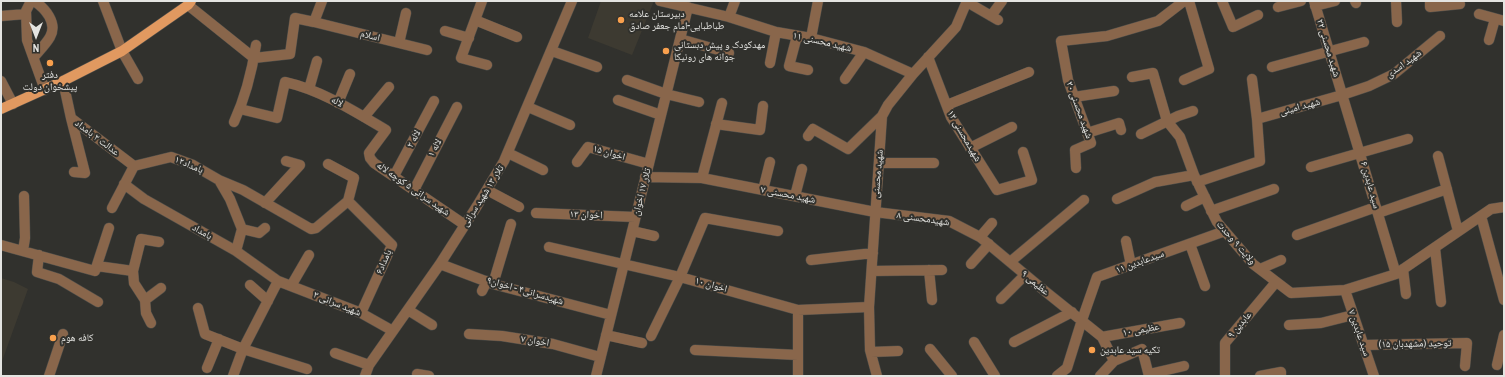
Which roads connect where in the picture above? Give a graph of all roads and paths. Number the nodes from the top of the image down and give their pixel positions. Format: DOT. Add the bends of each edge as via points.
graph roads {
  1 [pos="31,1"];
  2 [pos="34,1"];
  3 [pos="103,1"];
  4 [pos="322,1"];
  5 [pos="482,1"];
  6 [pos="572,1"];
  7 [pos="660,1"];
  8 [pos="735,1"];
  9 [pos="818,1"];
  10 [pos="1002,1"];
  11 [pos="1184,1"];
  12 [pos="1189,1"];
  13 [pos="1222,1"];
  14 [pos="1301,1"];
  15 [pos="1335,1"];
  16 [pos="1396,1"];
  17 [pos="1430,1"];
  18 [pos="967,2"];
  19 [pos="190,3"];
  20 [pos="677,3"];
  21 [pos="1314,4"];
  22 [pos="1460,4"];
  23 [pos="688,7"];
  24 [pos="1278,7"];
  25 [pos="406,13"];
  26 [pos="26,14"];
  27 [pos="1479,14"];
  28 [pos="1258,15"];
  29 [pos="1,16"];
  30 [pos="729,17"];
  31 [pos="475,20"];
  32 [pos="1500,20"];
  33 [pos="314,22"];
  34 [pos="1397,22"];
  35 [pos="445,31"];
  36 [pos="776,32"];
  37 [pos="796,36"];
  38 [pos="1440,36"];
  39 [pos="517,37"];
  40 [pos="468,38"];
  41 [pos="811,38"];
  42 [pos="680,39"];
  43 [pos="1489,40"];
  44 [pos="1364,42"];
  45 [pos="398,43"];
  46 [pos="256,45"];
  47 [pos="427,50"];
  48 [pos="122,51"];
  49 [pos="552,51"];
  50 [pos="1329,51"];
  51 [pos="864,52"];
  52 [pos="729,53"];
  53 [pos="34,57"];
  54 [pos="254,58"];
  55 [pos="928,58"];
  56 [pos="317,62"];
  57 [pos="770,63"];
  58 [pos="487,65"];
  59 [pos="597,67"];
  60 [pos="1272,68"];
  61 [pos="808,70"];
  62 [pos="1030,72"];
  63 [pos="350,74"];
  64 [pos="913,74"];
  65 [pos="1132,77"];
  66 [pos="138,79"];
  67 [pos="845,79"];
  68 [pos="1252,79"];
  69 [pos="627,80"];
  70 [pos="1184,80"];
  71 [pos="1,81"];
  72 [pos="64,81"];
  73 [pos="389,87"];
  74 [pos="309,89"];
  75 [pos="46,90"];
  76 [pos="1114,91"];
  77 [pos="666,94"];
  78 [pos="1342,95"];
  79 [pos="1074,97"];
  80 [pos="618,100"];
  81 [pos="434,101"];
  82 [pos="699,102"];
  83 [pos="338,103"];
  84 [pos="12,104"];
  85 [pos="722,104"];
  86 [pos="947,105"];
  87 [pos="763,106"];
  88 [pos="457,107"];
  89 [pos="528,107"];
  90 [pos="1,109"];
  91 [pos="240,109"];
  92 [pos="1193,111"];
  93 [pos="661,115"];
  94 [pos="882,116"];
  95 [pos="364,117"];
  96 [pos="71,118"];
  97 [pos="1257,119"];
  98 [pos="1167,121"];
  99 [pos="234,122"];
  100 [pos="716,124"];
  101 [pos="570,125"];
  102 [pos="1012,127"];
  103 [pos="386,130"];
  104 [pos="1121,130"];
  105 [pos="1087,133"];
  106 [pos="1141,134"];
  107 [pos="808,136"];
  108 [pos="1408,139"];
  109 [pos="970,148"];
  110 [pos="1023,152"];
  111 [pos="508,153"];
  112 [pos="1360,153"];
  113 [pos="1438,156"];
  114 [pos="286,161"];
  115 [pos="577,162"];
  116 [pos="770,162"];
  117 [pos="879,163"];
  118 [pos="934,163"];
  119 [pos="328,164"];
  120 [pos="649,164"];
  121 [pos="134,166"];
  122 [pos="1311,167"];
  123 [pos="1076,168"];
  124 [pos="802,169"];
  125 [pos="543,170"];
  126 [pos="74,172"];
  127 [pos="394,176"];
  128 [pos="645,177"];
  129 [pos="702,178"];
  130 [pos="1196,178"];
  131 [pos="219,180"];
  132 [pos="124,184"];
  133 [pos="1274,189"];
  134 [pos="1447,189"];
  135 [pos="414,190"];
  136 [pos="487,190"];
  137 [pos="762,190"];
  138 [pos="24,196"];
  139 [pos="795,196"];
  140 [pos="1205,197"];
  141 [pos="1117,199"];
  142 [pos="348,201"];
  143 [pos="265,203"];
  144 [pos="1081,206"];
  145 [pos="1186,206"];
  146 [pos="519,207"];
  147 [pos="1504,207"];
  148 [pos="112,208"];
  149 [pos="1377,210"];
  150 [pos="1211,211"];
  151 [pos="875,212"];
  152 [pos="536,213"];
  153 [pos="1481,216"];
  154 [pos="635,217"];
  155 [pos="992,223"];
  156 [pos="511,224"];
  157 [pos="465,225"];
  158 [pos="109,228"];
  159 [pos="265,228"];
  160 [pos="242,229"];
  161 [pos="632,231"];
  162 [pos="778,231"];
  163 [pos="1225,231"];
  164 [pos="1458,231"];
  165 [pos="1297,235"];
  166 [pos="654,236"];
  167 [pos="980,237"];
  168 [pos="1126,241"];
  169 [pos="159,242"];
  170 [pos="989,244"];
  171 [pos="1190,244"];
  172 [pos="1,245"];
  173 [pos="549,247"];
  174 [pos="1435,248"];
  175 [pos="23,251"];
  176 [pos="236,251"];
  177 [pos="873,253"];
  178 [pos="39,255"];
  179 [pos="309,255"];
  180 [pos="811,260"];
  181 [pos="1280,260"];
  182 [pos="1010,262"];
  183 [pos="624,263"];
  184 [pos="440,264"];
  185 [pos="971,264"];
  186 [pos="1132,265"];
  187 [pos="97,266"];
  188 [pos="1260,269"];
  189 [pos="929,270"];
  190 [pos="942,270"];
  191 [pos="133,271"];
  192 [pos="872,271"];
  193 [pos="1400,272"];
  194 [pos="1025,275"];
  195 [pos="680,277"];
  196 [pos="278,281"];
  197 [pos="1276,282"];
  198 [pos="490,283"];
  199 [pos="250,286"];
  200 [pos="291,286"];
  201 [pos="1205,286"];
  202 [pos="161,288"];
  203 [pos="1345,290"];
  204 [pos="482,291"];
  205 [pos="1406,294"];
  206 [pos="1001,299"];
  207 [pos="145,300"];
  208 [pos="932,300"];
  209 [pos="1504,300"];
  210 [pos="268,301"];
  211 [pos="98,302"];
  212 [pos="1441,302"];
  213 [pos="870,307"];
  214 [pos="198,308"];
  215 [pos="408,310"];
  216 [pos="798,310"];
  217 [pos="1072,312"];
  218 [pos="361,313"];
  219 [pos="611,315"];
  220 [pos="1354,315"];
  221 [pos="1082,320"];
  222 [pos="151,323"];
  223 [pos="1180,323"];
  224 [pos="432,325"];
  225 [pos="1289,325"];
  226 [pos="393,331"];
  227 [pos="63,334"];
  228 [pos="468,334"];
  229 [pos="606,335"];
  230 [pos="1504,335"];
  231 [pos="651,336"];
  232 [pos="1102,337"];
  233 [pos="219,339"];
  234 [pos="974,342"];
  235 [pos="1014,342"];
  236 [pos="642,343"];
  237 [pos="1364,345"];
  238 [pos="242,349"];
  239 [pos="930,349"];
  240 [pos="695,350"];
  241 [pos="898,351"];
  242 [pos="871,352"];
  243 [pos="335,353"];
  244 [pos="798,355"];
  245 [pos="600,357"];
  246 [pos="1114,361"];
  247 [pos="369,365"];
  248 [pos="1497,365"];
  249 [pos="1184,366"];
  250 [pos="1464,366"];
  251 [pos="207,368"];
  252 [pos="307,368"];
  253 [pos="1069,372"];
  254 [pos="417,374"];
  255 [pos="1149,375"];
  256 [pos="49,376"];
  257 [pos="234,376"];
  258 [pos="365,376"];
  259 [pos="429,376"];
  260 [pos="596,376"];
  261 [pos="798,376"];
  262 [pos="877,376"];
  263 [pos="952,376"];
  264 [pos="995,376"];
  265 [pos="1056,376"];
  266 [pos="1100,376"];
  267 [pos="1226,376"];
  268 [pos="1260,376"];
  269 [pos="1281,376"];
  270 [pos="1374,376"];
  1 -- 26 [label="street"];
  2 -- 53 [label="street" via="42,6 49,16 53,29 50,38"];
  3 -- 48 [label="street"];
  4 -- 33 [label="street"];
  5 -- 31 [label="street"];
  6 -- 49 [label="street, تلار ۱۳ شهید سرانی"];
  7 -- 20 [label="street, شهید محسنی ۱۱"];
  8 -- 30 [label="street"];
  9 -- 41 [label="street"];
  10 -- 18 [label="street" via="995,18"];
  11 -- 79 [label="street, شهید محسنی ۲۰" via="1158,22 1107,36 1061,41 1068,80"];
  12 -- 70 [label="street" via="1209,69"];
  13 -- 28 [label="street" via="1233,27"];
  14 -- 24 [label="street"];
  15 -- 21 [label="street"];
  16 -- 34 [label="street"];
  17 -- 22 [label="street" via="1430,7"];
  18 -- 55 [label="street, شهید محسنی" via="956,27"];
  19 -- 48 [label="main road"];
  19 -- 54 [label="street"];
  20 -- 23 [label="street, شهید محسنی ۱۱"];
  21 -- 50 [label="street, شهید محسنی ۲۲"];
  23 -- 30 [label="street, شهید محسنی ۱۱"];
  23 -- 42 [label="street, تلار ۱۷ اخوان"];
  25 -- 45 [label="street"];
  26 -- 29 [label="street"];
  26 -- 53 [label="street" via="27,40"];
  27 -- 32 [label="street"];
  30 -- 36 [label="street, شهید محسنی ۱۱"];
  31 -- 39 [label="street"];
  31 -- 40 [label="street"];
  32 -- 43 [label="street"];
  33 -- 45 [label="street, اسلام"];
  33 -- 54 [label="street, اسلام" via="295,18 290,54"];
  35 -- 40 [label="street"];
  36 -- 37 [label="street, شهید محسنی ۱۱"];
  36 -- 57 [label="street"];
  37 -- 41 [label="street, شهید محسنی ۱۱"];
  37 -- 61 [label="street" via="789,66"];
  38 -- 78 [label="street, شهید اسدی" via="1394,74"];
  40 -- 58 [label="street" via="461,58"];
  41 -- 51 [label="street, شهید محسنی ۱۱"];
  42 -- 52 [label="street"];
  42 -- 77 [label="street, تلار ۱۷ اخوان"];
  44 -- 50 [label="street"];
  45 -- 47 [label="street, اسلام"];
  46 -- 54 [label="street"];
  48 -- 66 [label="street"];
  48 -- 72 [label="main road"];
  49 -- 59 [label="street"];
  49 -- 89 [label="street, تلار ۱۳ شهید سرانی"];
  50 -- 60 [label="street"];
  50 -- 78 [label="street, شهید محسنی ۲۲"];
  51 -- 64 [label="street, شهید محسنی ۱۱"];
  51 -- 67 [label="street"];
  53 -- 75 [label="street"];
  54 -- 91 [label="street"];
  55 -- 64 [label="street, شهید محسنی"];
  55 -- 86 [label="street, شهیدمحسنی ۱۲"];
  56 -- 74 [label="street"];
  62 -- 86 [label="street"];
  63 -- 83 [label="street"];
  64 -- 94 [label="street, شهید محسنی"];
  65 -- 98 [label="street, ولایت ۹ وحدت" via="1153,73"];
  68 -- 97 [label="street"];
  69 -- 77 [label="street"];
  71 -- 84 [label="street"];
  72 -- 75 [label="main road"];
  72 -- 96 [label="street, عدالت ۲ بامداد"];
  73 -- 95 [label="street"];
  74 -- 83 [label="street, لاله"];
  74 -- 91 [label="street, لاله" via="285,82 277,118"];
  75 -- 84 [label="main road"];
  76 -- 79 [label="street"];
  77 -- 82 [label="street"];
  77 -- 93 [label="street, تلار ۱۷ اخوان"];
  78 -- 97 [label="street, شهید امینی"];
  78 -- 112 [label="street, سید عابدین ۶"];
  79 -- 105 [label="street, شهید محسنی ۲۰"];
  80 -- 93 [label="street"];
  81 -- 127 [label="street, لاله ۲"];
  83 -- 95 [label="street, لاله"];
  84 -- 90 [label="main road"];
  85 -- 100 [label="street"];
  86 -- 109 [label="street, شهیدمحسنی ۱۲" via="951,117"];
  87 -- 100 [label="street" via="760,130"];
  88 -- 135 [label="street, لاله ۱"];
  89 -- 101 [label="street"];
  89 -- 111 [label="street, تلار ۱۳ شهید سرانی"];
  91 -- 99 [label="street"];
  92 -- 98 [label="street"];
  93 -- 120 [label="street, تلار ۱۷ اخوان"];
  94 -- 107 [label="street" via="848,149 812,129"];
  94 -- 117 [label="street, شهید محسنی"];
  95 -- 103 [label="street, لاله"];
  96 -- 121 [label="street, عدالت ۲ بامداد"];
  96 -- 126 [label="street" via="85,173"];
  97 -- 130 [label="street" via="1260,161"];
  98 -- 106 [label="street"];
  98 -- 130 [label="street, ولایت ۹ وحدت" via="1180,137"];
  100 -- 129 [label="street"];
  102 -- 109 [label="street"];
  103 -- 127 [label="street, شهید سرانی ۵ کوچه لاله" via="369,153 370,158"];
  104 -- 105 [label="street" via="1119,123"];
  105 -- 123 [label="street, شهید محسنی ۲۰" via="1092,143 1075,150"];
  108 -- 112 [label="street"];
  109 -- 110 [label="street, شهیدمحسنی ۱۲" via="997,190 1032,180"];
  111 -- 125 [label="street"];
  111 -- 136 [label="street, تلار ۱۳ شهید سرانی"];
  112 -- 122 [label="street"];
  112 -- 149 [label="street, سید عابدین ۶"];
  113 -- 134 [label="street"];
  114 -- 143 [label="street" via="300,165"];
  115 -- 120 [label="street, اخوان ۱۵" via="588,147"];
  116 -- 137 [label="street"];
  117 -- 118 [label="street"];
  117 -- 151 [label="street, شهید محسنی"];
  119 -- 142 [label="street" via="354,178"];
  120 -- 128 [label="street, تلار ۱۷ اخوان"];
  121 -- 131 [label="street, بامداد۱۲" via="171,157 193,165"];
  121 -- 132 [label="street"];
  124 -- 139 [label="street"];
  127 -- 135 [label="street, شهید سرانی ۵ کوچه لاله"];
  128 -- 129 [label="street, شهید محسنی ۷"];
  128 -- 154 [label="street, تلار ۱۷ اخوان"];
  129 -- 137 [label="street, شهید محسنی ۷"];
  130 -- 140 [label="street, ولایت ۹ وحدت"];
  130 -- 141 [label="street" via="1155,182"];
  131 -- 143 [label="street, بامداد۱۲"];
  131 -- 160 [label="street"];
  132 -- 148 [label="street"];
  132 -- 176 [label="street, بامداد" via="144,199"];
  133 -- 150 [label="street"];
  134 -- 149 [label="street"];
  134 -- 164 [label="street"];
  135 -- 157 [label="street, شهید سرانی ۵ کوچه لاله"];
  136 -- 146 [label="street"];
  136 -- 157 [label="street, تلار ۱۳ شهید سرانی"];
  137 -- 139 [label="street, شهید محسنی ۷"];
  138 -- 175 [label="street"];
  139 -- 151 [label="street, شهید محسنی ۷"];
  140 -- 145 [label="street"];
  140 -- 150 [label="street, ولایت ۹ وحدت"];
  142 -- 143 [label="street, بامداد۱۲" via="316,228 311,229"];
  142 -- 218 [label="street, بامداد۶" via="392,245"];
  144 -- 182 [label="street"];
  147 -- 153 [label="street, ولایت ۹ وحدت" via="1491,209"];
  149 -- 165 [label="street"];
  149 -- 193 [label="street, سید عابدین ۶"];
  150 -- 163 [label="street, ولایت ۹ وحدت"];
  151 -- 167 [label="street, شهیدمحسنی ۸" via="949,221"];
  151 -- 177 [label="street, شهید محسنی"];
  152 -- 154 [label="street, اخوان ۱۳"];
  153 -- 164 [label="street, ولایت ۹ وحدت"];
  153 -- 209 [label="street"];
  154 -- 161 [label="street, تلار ۱۷ اخوان"];
  155 -- 167 [label="street"];
  156 -- 198 [label="street"];
  157 -- 184 [label="street, تلار ۱۳ شهید سرانی"];
  158 -- 187 [label="street"];
  159 -- 160 [label="street" via="260,233"];
  160 -- 176 [label="street"];
  161 -- 166 [label="street"];
  161 -- 183 [label="street, تلار ۱۷ اخوان"];
  162 -- 195 [label="street" via="705,218"];
  163 -- 171 [label="street, سیدعابدین ۱۱"];
  163 -- 188 [label="street, ولایت ۹ وحدت"];
  164 -- 174 [label="street, ولایت ۹ وحدت"];
  167 -- 170 [label="street, شهیدمحسنی ۸"];
  168 -- 186 [label="street"];
  169 -- 191 [label="street" via="141,239"];
  170 -- 182 [label="street, عظیمی ۹"];
  170 -- 185 [label="street"];
  171 -- 186 [label="street, سیدعابدین ۱۱"];
  171 -- 201 [label="street"];
  172 -- 175 [label="street"];
  173 -- 183 [label="street, اخوان ۱۰"];
  174 -- 193 [label="street, ولایت ۹ وحدت"];
  174 -- 212 [label="street"];
  175 -- 178 [label="street"];
  176 -- 196 [label="street, بامداد"];
  177 -- 180 [label="street"];
  177 -- 192 [label="street, شهید محسنی"];
  178 -- 187 [label="street" via="95,271"];
  178 -- 211 [label="street" via="37,272 59,280"];
  179 -- 200 [label="street"];
  181 -- 188 [label="street"];
  182 -- 194 [label="street, عظیمی ۹"];
  183 -- 195 [label="street, اخوان ۱۰"];
  183 -- 219 [label="street, تلار ۱۷ اخوان"];
  184 -- 198 [label="street, شهیدسرانی۴ - اخوان۹"];
  184 -- 215 [label="street, تلار ۱۳ شهید سرانی"];
  186 -- 221 [label="street, سیدعابدین ۱۱" via="1097,277"];
  187 -- 191 [label="street"];
  188 -- 197 [label="street, ولایت ۹ وحدت"];
  189 -- 190 [label="street"];
  189 -- 192 [label="street"];
  189 -- 208 [label="street"];
  191 -- 207 [label="street" via="134,283"];
  192 -- 213 [label="street, شهید محسنی"];
  193 -- 203 [label="street, ولایت ۹ وحدت"];
  193 -- 205 [label="street, سید عابدین ۶"];
  194 -- 206 [label="street"];
  194 -- 217 [label="street, عظیمی ۹"];
  195 -- 216 [label="street, اخوان ۱۰"];
  195 -- 231 [label="street"];
  196 -- 200 [label="street, شهید سرانی ۳"];
  196 -- 210 [label="street"];
  197 -- 203 [label="street, ولایت ۹ وحدت" via="1292,293"];
  197 -- 267 [label="street, عابدین ۹" via="1225,343"];
  198 -- 204 [label="street"];
  198 -- 219 [label="street, شهیدسرانی۴ - اخوان۹"];
  199 -- 210 [label="street"];
  200 -- 218 [label="street, شهید سرانی ۳"];
  202 -- 207 [label="street"];
  203 -- 220 [label="street, سید عابدین ۷"];
  207 -- 222 [label="street" via="146,313"];
  210 -- 238 [label="street"];
  213 -- 216 [label="street, اخوان ۱۰"];
  213 -- 242 [label="street, شهید محسنی"];
  214 -- 233 [label="street" via="205,334"];
  215 -- 224 [label="street"];
  215 -- 226 [label="street, تلار ۱۳ شهید سرانی"];
  216 -- 244 [label="street"];
  217 -- 221 [label="street, عظیمی ۹"];
  217 -- 235 [label="street"];
  218 -- 226 [label="street, شهید سرانی ۳"];
  219 -- 229 [label="street, تلار ۱۷ اخوان"];
  220 -- 225 [label="street" via="1321,323"];
  220 -- 237 [label="street, سید عابدین ۷"];
  221 -- 232 [label="street"];
  221 -- 253 [label="street"];
  223 -- 232 [label="street, عظیمی ۱۰"];
  226 -- 247 [label="street, تلار ۱۳ شهید سرانی"];
  227 -- 256 [label="street"];
  228 -- 245 [label="street, اخوان ۷" via="553,344"];
  229 -- 236 [label="street"];
  229 -- 245 [label="street, تلار ۱۷ اخوان"];
  230 -- 248 [label="street"];
  232 -- 246 [label="street"];
  233 -- 238 [label="street"];
  233 -- 251 [label="street"];
  234 -- 264 [label="street"];
  237 -- 250 [label="street, توحید (مشهدبان ۱۵)" via="1467,343"];
  237 -- 270 [label="street, سید عابدین ۷"];
  238 -- 252 [label="street"];
  238 -- 257 [label="street"];
  239 -- 263 [label="street"];
  240 -- 244 [label="street"];
  241 -- 242 [label="street"];
  242 -- 262 [label="street, شهید محسنی"];
  243 -- 247 [label="street"];
  244 -- 261 [label="street"];
  245 -- 260 [label="street, تلار ۱۷ اخوان"];
  246 -- 255 [label="street" via="1142,349"];
  246 -- 266 [label="street"];
  247 -- 258 [label="street, تلار ۱۳ شهید سرانی"];
  249 -- 255 [label="street"];
  253 -- 265 [label="street"];
  254 -- 259 [label="street"];
  268 -- 269 [label="street" via="1280,372"];
}
